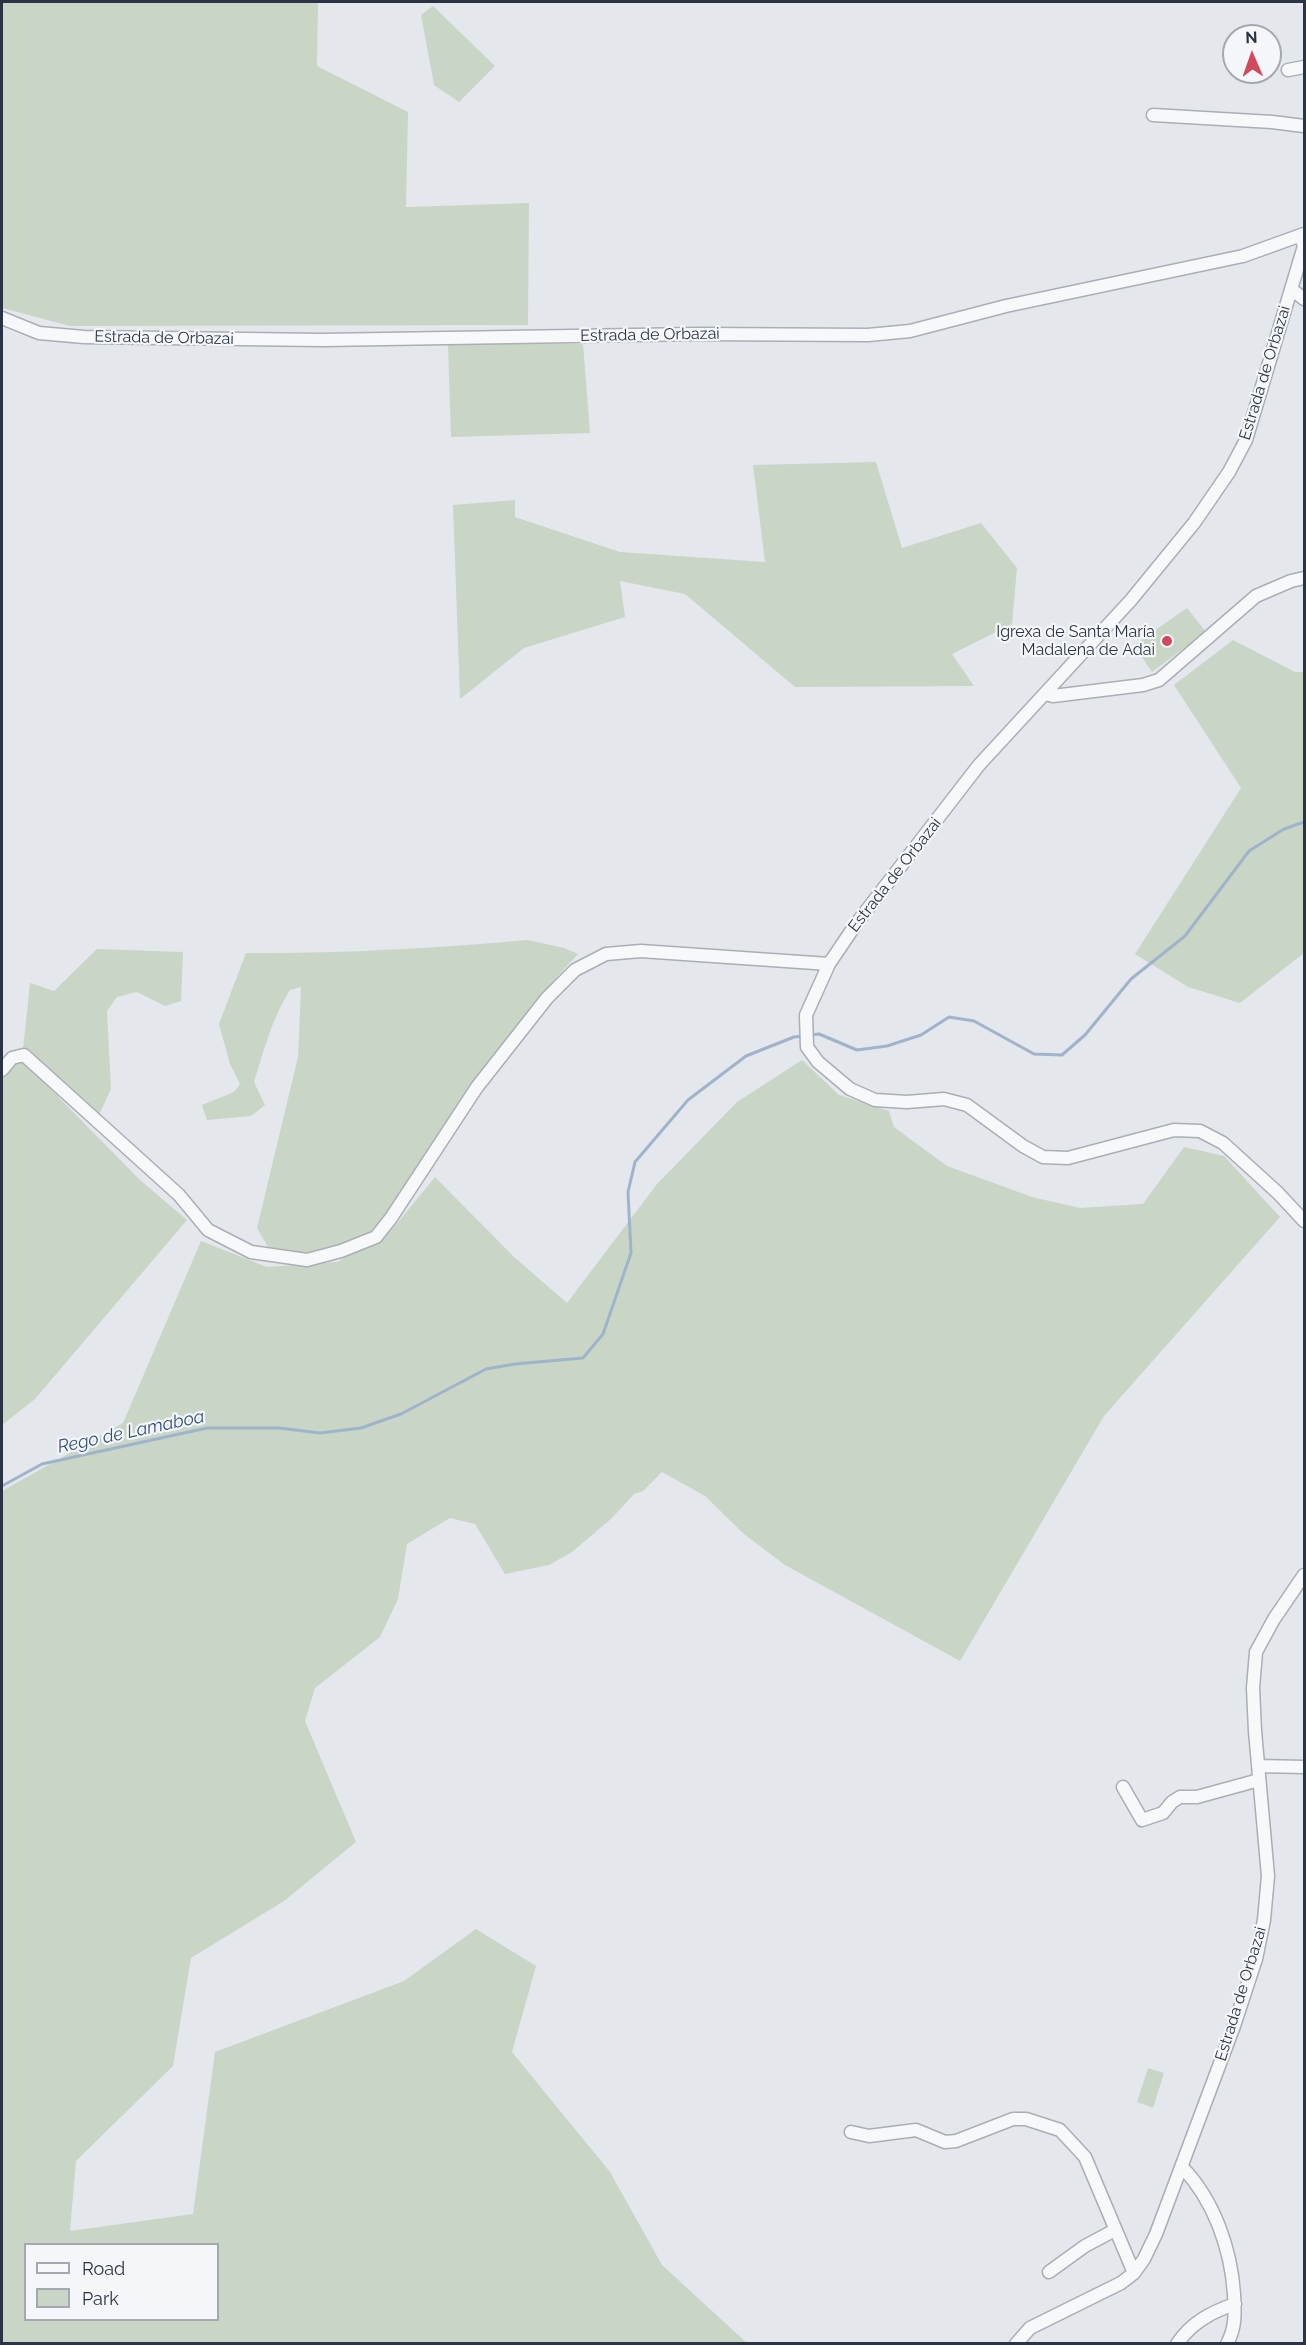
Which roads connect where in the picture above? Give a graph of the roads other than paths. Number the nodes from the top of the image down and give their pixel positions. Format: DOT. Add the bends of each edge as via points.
graph roads {
  1 [pos="1305,67"];
  2 [pos="1288,70"];
  3 [pos="1153,115"];
  4 [pos="1305,126"];
  5 [pos="1299,237"];
  6 [pos="1291,289"];
  7 [pos="1305,299"];
  8 [pos="2,318"];
  9 [pos="1305,578"];
  10 [pos="1056,682"];
  11 [pos="1045,694"];
  12 [pos="1067,694"];
  13 [pos="829,964"];
  14 [pos="2,1070"];
  15 [pos="1305,1221"];
  16 [pos="1305,1575"];
  17 [pos="1258,1766"];
  18 [pos="1305,1767"];
  19 [pos="1259,1780"];
  20 [pos="1123,1787"];
  21 [pos="851,2132"];
  22 [pos="1182,2167"];
  23 [pos="1115,2230"];
  24 [pos="1049,2272"];
  25 [pos="1134,2273"];
  26 [pos="1235,2304"];
  27 [pos="1016,2343"];
  28 [pos="1177,2343"];
  29 [pos="1227,2343"];
  1 -- 2 [label="street"];
  3 -- 4 [label="street"];
  5 -- 6 [label="street, Estrada de Orbazai" via="1304,246"];
  5 -- 8 [label="street, Estrada de Orbazai" via="1243,256 1006,306 910,331 868,335 84,338 39,333"];
  6 -- 7 [label="street"];
  6 -- 10 [label="street, Estrada de Orbazai" via="1246,440 1229,472 1194,523 1131,600"];
  9 -- 12 [label="street" via="1256,596 1159,680"];
  10 -- 11 [label="street, Estrada de Orbazai"];
  10 -- 12 [label="street"];
  11 -- 12 [label="street"];
  11 -- 13 [label="street, Estrada de Orbazai" via="979,765"];
  13 -- 14 [label="street" via="641,951 606,954 574,970 547,998 477,1088 376,1237 308,1260 251,1252 208,1230 179,1195 24,1055 12,1059"];
  13 -- 15 [label="street, Estrada de Orbazai" via="806,1015 807,1047 818,1062 850,1089 875,1100 944,1099 967,1105 1043,1157 1068,1158 1174,1130 1200,1131 1223,1143"];
  16 -- 17 [label="street, Estrada de Orbazai" via="1274,1618 1256,1652 1253,1688"];
  17 -- 18 [label="street"];
  17 -- 19 [label="street, Estrada de Orbazai"];
  19 -- 20 [label="street" via="1197,1797 1180,1797 1163,1813 1142,1820"];
  19 -- 22 [label="street, Estrada de Orbazai" via="1268,1876 1264,1920 1234,2026"];
  21 -- 23 [label="street" via="869,2136 916,2130 945,2142 1013,2119 1045,2123 1060,2130 1084,2157"];
  22 -- 25 [label="street, Estrada de Orbazai" via="1144,2259"];
  22 -- 26 [label="street" via="1222,2231 1233,2275"];
  23 -- 24 [label="street"];
  23 -- 25 [label="street"];
  25 -- 27 [label="street, Estrada de Orbazai" via="1030,2328"];
  26 -- 28 [label="street" via="1200,2320"];
  26 -- 29 [label="street" via="1233,2332"];
}
